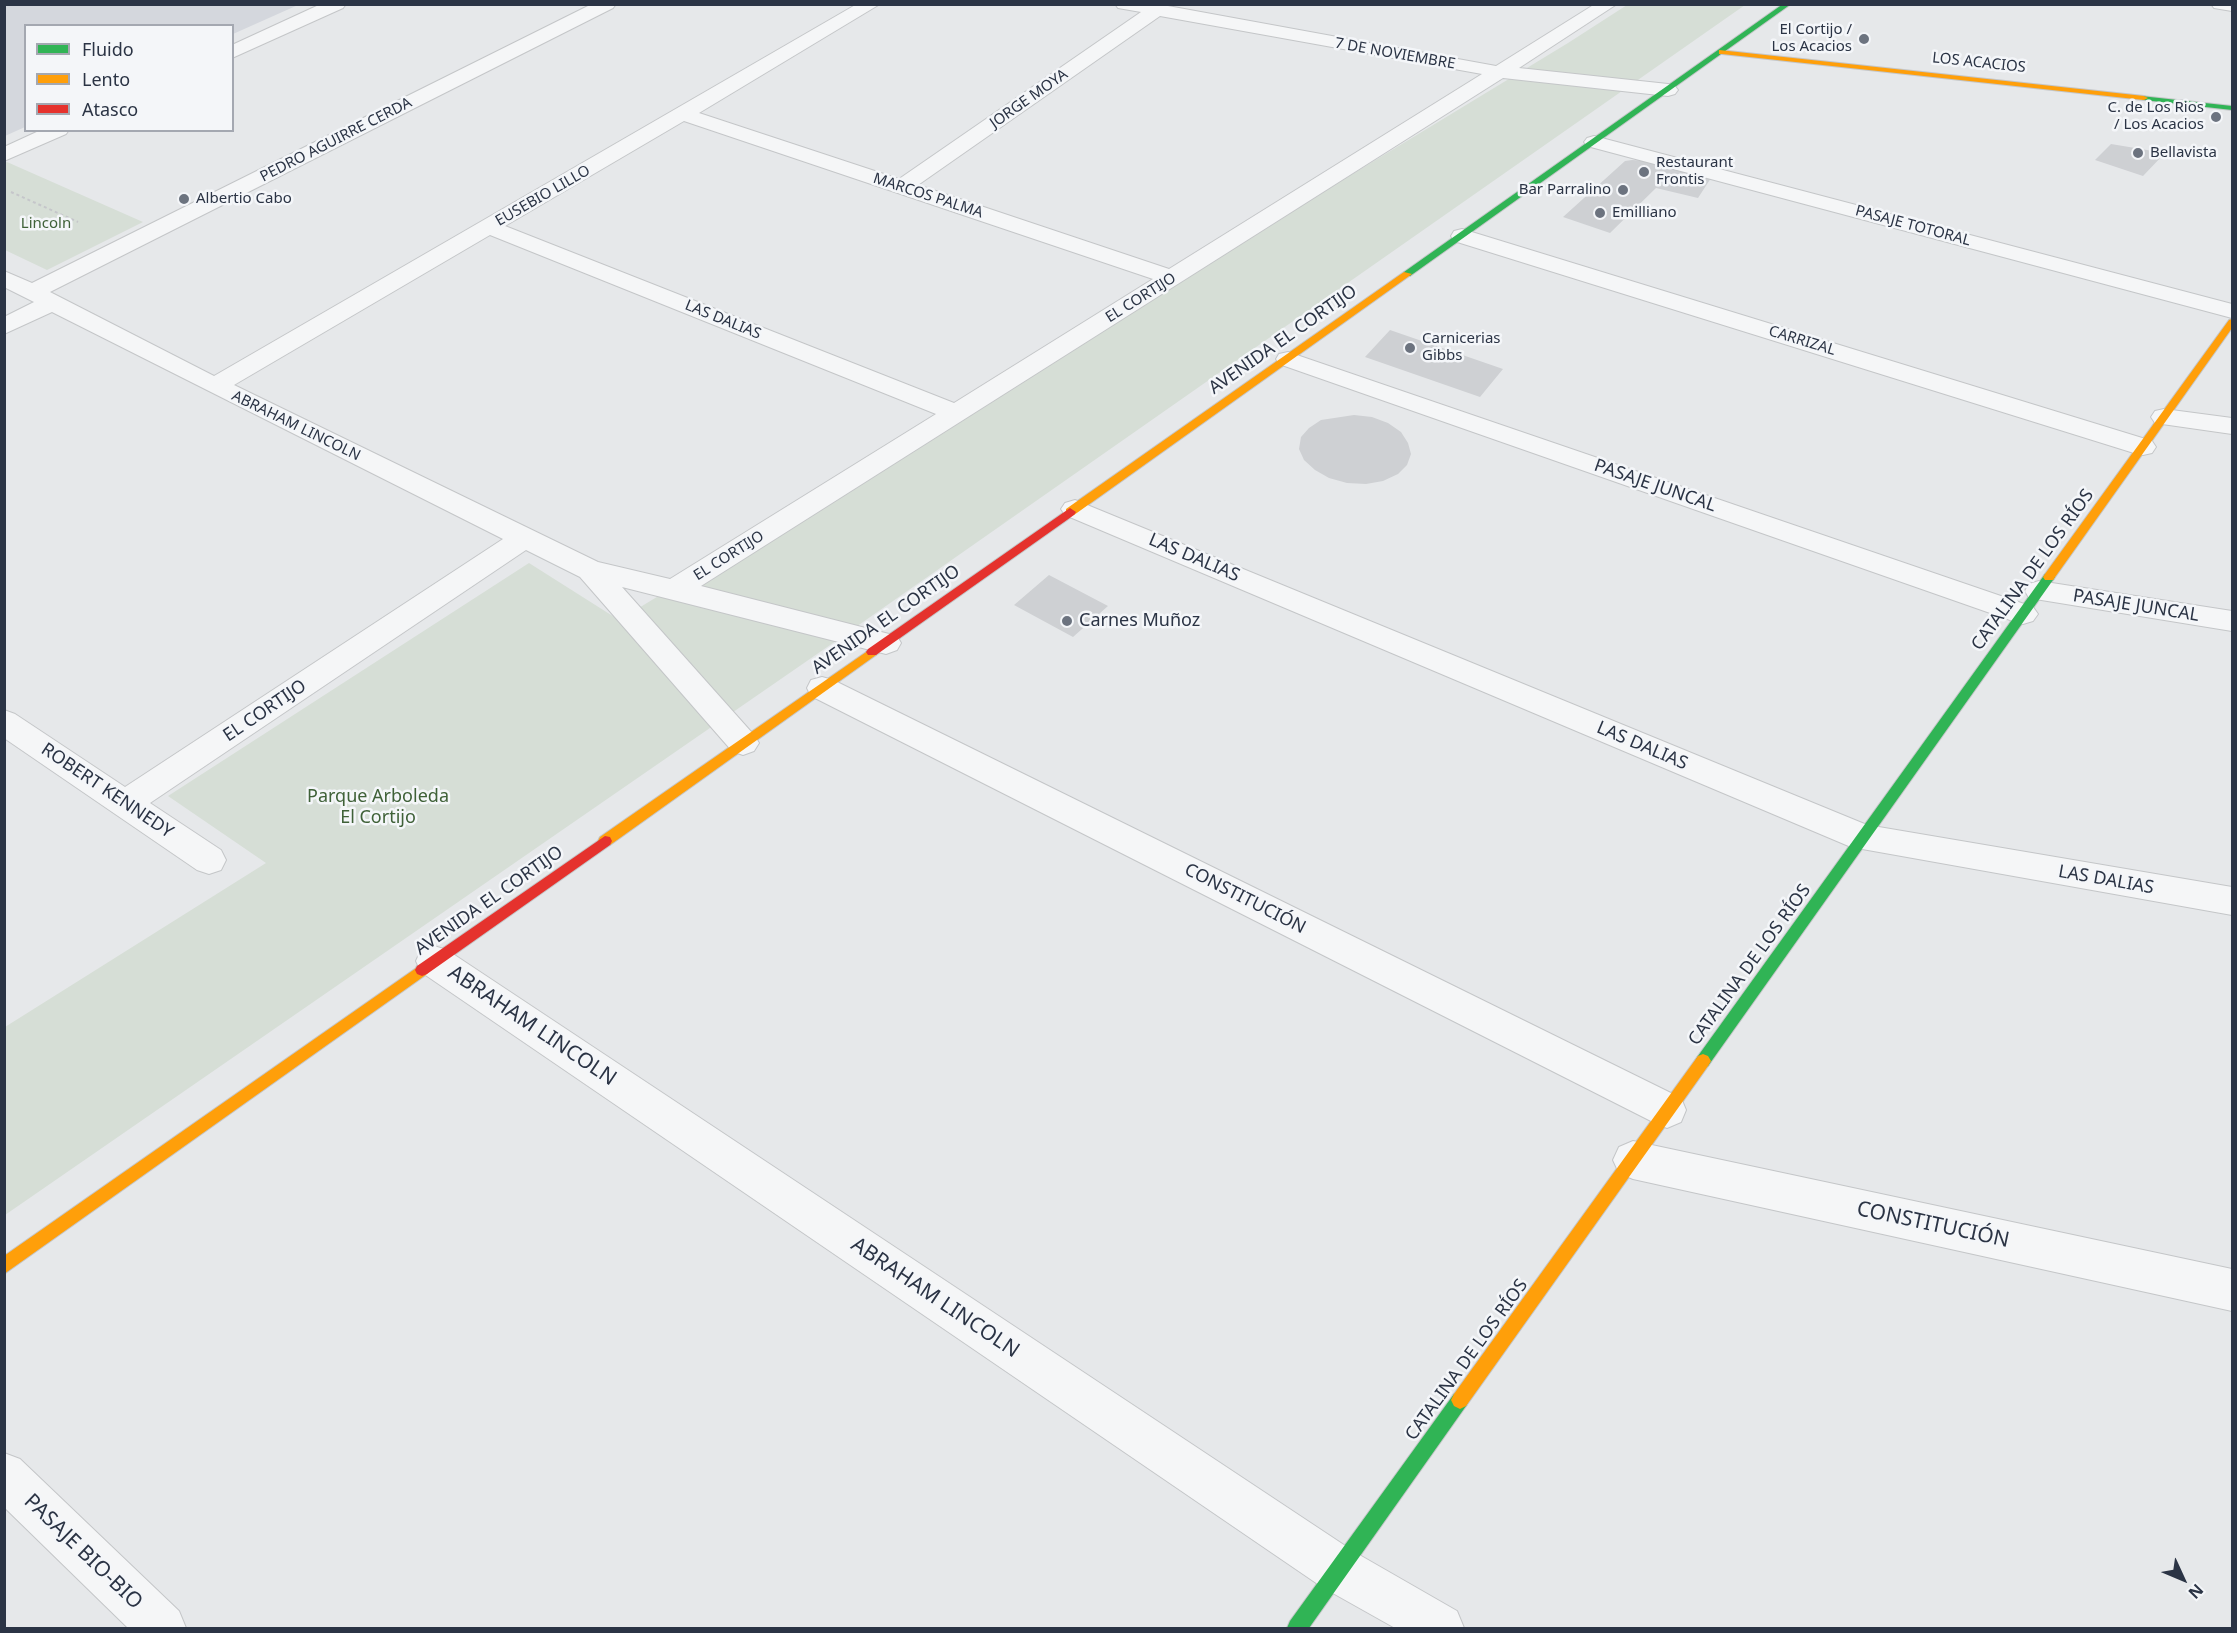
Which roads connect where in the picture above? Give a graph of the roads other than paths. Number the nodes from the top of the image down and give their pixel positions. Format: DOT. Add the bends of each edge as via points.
graph roads {
  1 [pos="337,4"];
  2 [pos="607,4"];
  3 [pos="870,4"];
  4 [pos="1125,4"];
  5 [pos="1608,4"];
  6 [pos="1788,4"];
  7 [pos="2220,4"];
  8 [pos="2232,6"];
  9 [pos="1156,10"];
  10 [pos="234,51"];
  11 [pos="1722,51"];
  12 [pos="1500,72"];
  13 [pos="1668,90"];
  14 [pos="2232,108"];
  15 [pos="683,114"];
  16 [pos="55,132"];
  17 [pos="1594,142"];
  18 [pos="4,155"];
  19 [pos="902,187"];
  20 [pos="488,227"];
  21 [pos="1462,236"];
  22 [pos="4,278"];
  23 [pos="1173,278"];
  24 [pos="43,297"];
  25 [pos="2232,311"];
  26 [pos="2232,322"];
  27 [pos="4,327"];
  28 [pos="1288,358"];
  29 [pos="215,386"];
  30 [pos="957,413"];
  31 [pos="2164,417"];
  32 [pos="2232,426"];
  33 [pos="2143,447"];
  34 [pos="1075,509"];
  35 [pos="524,538"];
  36 [pos="590,570"];
  37 [pos="674,590"];
  38 [pos="2031,603"];
  39 [pos="2232,621"];
  40 [pos="885,643"];
  41 [pos="822,688"];
  42 [pos="4,723"];
  43 [pos="743,743"];
  44 [pos="126,803"];
  45 [pos="1863,838"];
  46 [pos="209,860"];
  47 [pos="2232,901"];
  48 [pos="435,961"];
  49 [pos="1667,1110"];
  50 [pos="1633,1160"];
  51 [pos="4,1266"];
  52 [pos="2232,1290"];
  53 [pos="4,1475"];
  54 [pos="1339,1570"];
  55 [pos="162,1629"];
  56 [pos="1297,1629"];
  57 [pos="1440,1629"];
  1 -- 10 [label="street"];
  2 -- 24 [label="street, PEDRO AGUIRRE CERDA"];
  3 -- 15 [label="street, EUSEBIO LILLO"];
  4 -- 9 [label="street, 7 DE NOVIEMBRE"];
  5 -- 12 [label="street, EL CORTIJO"];
  6 -- 11 [label="street, AVENIDA EL CORTIJO"];
  7 -- 8 [label="street"];
  9 -- 12 [label="street, 7 DE NOVIEMBRE"];
  9 -- 19 [label="street, JORGE MOYA"];
  11 -- 13 [label="street, AVENIDA EL CORTIJO"];
  11 -- 14 [label="street, LOS ACACIOS"];
  12 -- 13 [label="street, 7 DE NOVIEMBRE"];
  12 -- 23 [label="street, EL CORTIJO"];
  13 -- 17 [label="street, AVENIDA EL CORTIJO"];
  15 -- 19 [label="street, MARCOS PALMA"];
  15 -- 20 [label="street, EUSEBIO LILLO"];
  16 -- 18 [label="street"];
  17 -- 21 [label="street, AVENIDA EL CORTIJO"];
  17 -- 25 [label="street, PASAJE TOTORAL"];
  19 -- 23 [label="street, MARCOS PALMA"];
  20 -- 29 [label="street, EUSEBIO LILLO"];
  20 -- 30 [label="street, LAS DALIAS"];
  21 -- 28 [label="street, AVENIDA EL CORTIJO"];
  21 -- 33 [label="street, CARRIZAL"];
  22 -- 24 [label="street, ABRAHAM LINCOLN"];
  23 -- 30 [label="street, EL CORTIJO"];
  24 -- 27 [label="street, PEDRO AGUIRRE CERDA"];
  24 -- 29 [label="street, ABRAHAM LINCOLN"];
  26 -- 31 [label="street, CATALINA DE LOS RÍOS"];
  28 -- 34 [label="street, AVENIDA EL CORTIJO"];
  28 -- 38 [label="street, PASAJE JUNCAL"];
  29 -- 35 [label="street, ABRAHAM LINCOLN"];
  30 -- 37 [label="street, EL CORTIJO"];
  31 -- 32 [label="street"];
  31 -- 33 [label="street, CATALINA DE LOS RÍOS"];
  33 -- 38 [label="street, CATALINA DE LOS RÍOS"];
  34 -- 40 [label="street, AVENIDA EL CORTIJO"];
  34 -- 45 [label="street, LAS DALIAS"];
  35 -- 36 [label="street, ABRAHAM LINCOLN"];
  35 -- 44 [label="street, EL CORTIJO"];
  36 -- 37 [label="street, ABRAHAM LINCOLN"];
  36 -- 43 [label="street, ABRAHAM LINCOLN"];
  37 -- 40 [label="street, ABRAHAM LINCOLN"];
  38 -- 39 [label="street, PASAJE JUNCAL"];
  38 -- 45 [label="street, CATALINA DE LOS RÍOS"];
  40 -- 41 [label="street, AVENIDA EL CORTIJO"];
  41 -- 43 [label="street, AVENIDA EL CORTIJO"];
  41 -- 49 [label="street, CONSTITUCIÓN"];
  42 -- 44 [label="street, ROBERT KENNEDY"];
  43 -- 48 [label="street, AVENIDA EL CORTIJO"];
  44 -- 46 [label="street, ROBERT KENNEDY"];
  45 -- 47 [label="street, LAS DALIAS"];
  45 -- 49 [label="street, CATALINA DE LOS RÍOS"];
  48 -- 51 [label="street, AVENIDA EL CORTIJO"];
  48 -- 54 [label="street, ABRAHAM LINCOLN"];
  49 -- 50 [label="street, CATALINA DE LOS RÍOS"];
  50 -- 52 [label="street, CONSTITUCIÓN"];
  50 -- 54 [label="street, CATALINA DE LOS RÍOS"];
  53 -- 55 [label="street, PASAJE BIO-BIO"];
  54 -- 56 [label="street, CATALINA DE LOS RÍOS"];
  54 -- 57 [label="street, ABRAHAM LINCOLN"];
}
